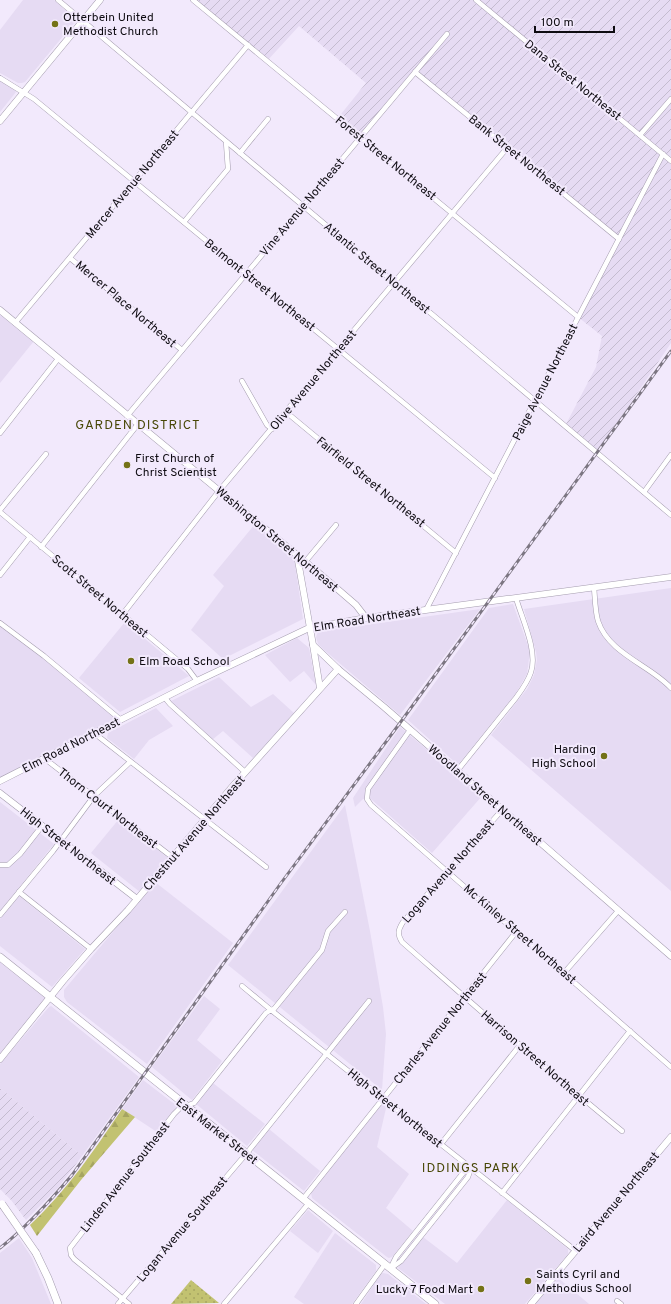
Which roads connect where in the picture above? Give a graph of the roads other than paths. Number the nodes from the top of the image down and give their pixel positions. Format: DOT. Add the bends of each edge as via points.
graph roads {
  1 [pos="58,0"];
  2 [pos="100,0"];
  3 [pos="193,0"];
  4 [pos="476,0"];
  5 [pos="82,22"];
  6 [pos="447,34"];
  7 [pos="248,45"];
  8 [pos="416,72"];
  9 [pos="0,78"];
  10 [pos="24,92"];
  11 [pos="671,99"];
  12 [pos="192,113"];
  13 [pos="268,119"];
  14 [pos="0,121"];
  15 [pos="640,135"];
  16 [pos="360,137"];
  17 [pos="226,142"];
  18 [pos="507,148"];
  19 [pos="240,153"];
  20 [pos="663,154"];
  21 [pos="671,161"];
  22 [pos="134,181"];
  23 [pos="303,206"];
  24 [pos="452,213"];
  25 [pos="184,222"];
  26 [pos="619,239"];
  27 [pos="70,258"];
  28 [pos="246,274"];
  29 [pos="394,283"];
  30 [pos="0,310"];
  31 [pos="578,317"];
  32 [pos="15,323"];
  33 [pos="338,349"];
  34 [pos="182,350"];
  35 [pos="58,358"];
  36 [pos="242,381"];
  37 [pos="535,401"];
  38 [pos="286,412"];
  39 [pos="127,416"];
  40 [pos="138,424"];
  41 [pos="272,429"];
  42 [pos="0,433"];
  43 [pos="46,454"];
  44 [pos="671,455"];
  45 [pos="495,478"];
  46 [pos="219,492"];
  47 [pos="644,492"];
  48 [pos="0,511"];
  49 [pos="671,515"];
  50 [pos="336,525"];
  51 [pos="30,537"];
  52 [pos="41,547"];
  53 [pos="456,553"];
  54 [pos="297,555"];
  55 [pos="305,562"];
  56 [pos="0,575"];
  57 [pos="671,577"];
  58 [pos="594,587"];
  59 [pos="516,598"];
  60 [pos="426,610"];
  61 [pos="122,614"];
  62 [pos="366,618"];
  63 [pos="0,623"];
  64 [pos="309,628"];
  65 [pos="312,645"];
  66 [pos="338,669"];
  67 [pos="197,681"];
  68 [pos="320,688"];
  69 [pos="671,688"];
  70 [pos="165,698"];
  71 [pos="121,720"];
  72 [pos="410,730"];
  73 [pos="94,733"];
  74 [pos="44,758"];
  75 [pos="130,762"];
  76 [pos="457,771"];
  77 [pos="246,772"];
  78 [pos="0,781"];
  79 [pos="0,793"];
  80 [pos="94,796"];
  81 [pos="502,810"];
  82 [pos="205,819"];
  83 [pos="42,826"];
  84 [pos="60,840"];
  85 [pos="172,857"];
  86 [pos="0,865"];
  87 [pos="266,867"];
  88 [pos="448,872"];
  89 [pos="19,892"];
  90 [pos="137,899"];
  91 [pos="618,910"];
  92 [pos="345,912"];
  93 [pos="0,915"];
  94 [pos="516,932"];
  95 [pos="398,934"];
  96 [pos="91,949"];
  97 [pos="671,956"];
  98 [pos="0,957"];
  99 [pos="564,973"];
  100 [pos="242,986"];
  101 [pos="464,996"];
  102 [pos="50,997"];
  103 [pos="369,1001"];
  104 [pos="271,1010"];
  105 [pos="630,1031"];
  106 [pos="520,1045"];
  107 [pos="326,1053"];
  108 [pos="0,1059"];
  109 [pos="671,1067"];
  110 [pos="578,1096"];
  111 [pos="383,1098"];
  112 [pos="186,1106"];
  113 [pos="622,1131"];
  114 [pos="671,1137"];
  115 [pos="441,1144"];
  116 [pos="246,1154"];
  117 [pos="471,1168"];
  118 [pos="502,1193"];
  119 [pos="306,1201"];
  120 [pos="1,1202"];
  121 [pos="576,1251"];
  122 [pos="388,1266"];
  123 [pos="123,1299"];
  124 [pos="58,1304"];
  125 [pos="118,1304"];
  126 [pos="129,1304"];
  127 [pos="224,1304"];
  128 [pos="356,1304"];
  129 [pos="435,1304"];
  130 [pos="531,1304"];
  1 -- 5 [label="street, Atlantic Street Northeast"];
  2 -- 5 [label="street"];
  3 -- 7 [label="street, Forest Street Northeast"];
  4 -- 15 [label="street, Dana Street Northeast"];
  5 -- 10 [label="street"];
  5 -- 12 [label="street, Atlantic Street Northeast"];
  6 -- 8 [label="street, Vine Avenue Northeast"];
  7 -- 12 [label="street, Mercer Avenue Northeast"];
  7 -- 16 [label="street, Forest Street Northeast"];
  8 -- 16 [label="street, Vine Avenue Northeast"];
  8 -- 18 [label="street, Bank Street Northeast"];
  9 -- 10 [label="street, Belmont Street Northeast"];
  10 -- 14 [label="street"];
  10 -- 22 [label="street, Belmont Street Northeast"];
  11 -- 15 [label="street"];
  12 -- 17 [label="street, Atlantic Street Northeast"];
  12 -- 22 [label="street, Mercer Avenue Northeast"];
  13 -- 19 [label="street"];
  15 -- 20 [label="street, Dana Street Northeast"];
  16 -- 23 [label="street, Vine Avenue Northeast"];
  16 -- 24 [label="street, Forest Street Northeast"];
  17 -- 19 [label="street, Atlantic Street Northeast"];
  17 -- 25 [label="street" via="228,169"];
  18 -- 24 [label="street, Olive Avenue Northeast"];
  18 -- 26 [label="street, Bank Street Northeast"];
  19 -- 23 [label="street, Atlantic Street Northeast"];
  20 -- 21 [label="street, Dana Street Northeast"];
  20 -- 26 [label="street, Paige Avenue Northeast"];
  22 -- 25 [label="street, Belmont Street Northeast"];
  22 -- 27 [label="street, Mercer Avenue Northeast"];
  23 -- 28 [label="street, Vine Avenue Northeast"];
  23 -- 29 [label="street, Atlantic Street Northeast"];
  24 -- 29 [label="street, Olive Avenue Northeast"];
  24 -- 31 [label="street, Forest Street Northeast"];
  25 -- 28 [label="street, Belmont Street Northeast"];
  26 -- 31 [label="street, Paige Avenue Northeast"];
  27 -- 32 [label="street, Mercer Avenue Northeast"];
  27 -- 34 [label="street, Mercer Place Northeast"];
  28 -- 33 [label="street, Belmont Street Northeast"];
  28 -- 34 [label="street, Vine Avenue Northeast"];
  29 -- 33 [label="street, Olive Avenue Northeast"];
  29 -- 37 [label="street, Atlantic Street Northeast"];
  30 -- 32 [label="street, Washington Street Northeast"];
  31 -- 37 [label="street, Paige Avenue Northeast"];
  32 -- 35 [label="street, Washington Street Northeast"];
  33 -- 38 [label="street, Olive Avenue Northeast"];
  33 -- 45 [label="street, Belmont Street Northeast"];
  34 -- 39 [label="street, Vine Avenue Northeast"];
  35 -- 39 [label="street, Washington Street Northeast"];
  35 -- 42 [label="street"];
  36 -- 41 [label="street" via="267,425"];
  37 -- 45 [label="street, Paige Avenue Northeast"];
  37 -- 47 [label="street, Atlantic Street Northeast"];
  38 -- 41 [label="street, Olive Avenue Northeast"];
  38 -- 53 [label="street, Fairfield Street Northeast"];
  39 -- 40 [label="street, Washington Street Northeast"];
  40 -- 46 [label="street, Washington Street Northeast"];
  40 -- 52 [label="street"];
  41 -- 46 [label="street, Olive Avenue Northeast"];
  43 -- 48 [label="street"];
  44 -- 47 [label="street"];
  45 -- 53 [label="street, Paige Avenue Northeast"];
  46 -- 54 [label="street, Washington Street Northeast"];
  46 -- 61 [label="street, Olive Avenue Northeast"];
  47 -- 49 [label="street, Atlantic Street Northeast"];
  48 -- 51 [label="street, Scott Street Northeast"];
  50 -- 55 [label="street"];
  51 -- 52 [label="street, Scott Street Northeast"];
  51 -- 56 [label="street"];
  52 -- 61 [label="street, Scott Street Northeast"];
  53 -- 60 [label="street, Paige Avenue Northeast"];
  54 -- 55 [label="street, Washington Street Northeast"];
  54 -- 64 [label="street"];
  55 -- 62 [label="street, Washington Street Northeast" via="356,605"];
  57 -- 58 [label="street, Elm Road Northeast"];
  58 -- 59 [label="street, Elm Road Northeast"];
  58 -- 69 [label="street" via="598,621 607,636 618,648 656,674"];
  59 -- 60 [label="street, Elm Road Northeast"];
  59 -- 76 [label="street" via="532,652 531,672 516,699"];
  60 -- 62 [label="street, Elm Road Northeast"];
  61 -- 67 [label="street, Scott Street Northeast" via="188,669"];
  62 -- 64 [label="street, Elm Road Northeast"];
  63 -- 71 [label="street"];
  64 -- 65 [label="street"];
  64 -- 67 [label="street, Elm Road Northeast"];
  65 -- 66 [label="street, Woodland Street Northeast"];
  65 -- 68 [label="street"];
  66 -- 68 [label="street, Chestnut Avenue Northeast"];
  66 -- 72 [label="street, Woodland Street Northeast"];
  67 -- 70 [label="street, Elm Road Northeast"];
  68 -- 77 [label="street, Chestnut Avenue Northeast"];
  70 -- 71 [label="street, Elm Road Northeast"];
  70 -- 77 [label="street"];
  71 -- 73 [label="street, Elm Road Northeast"];
  72 -- 76 [label="street, Woodland Street Northeast"];
  72 -- 88 [label="street, Mc Kinley Street Northeast" via="368,788 367,795 369,802"];
  73 -- 74 [label="street, Elm Road Northeast"];
  73 -- 75 [label="street"];
  74 -- 78 [label="street, Elm Road Northeast"];
  74 -- 80 [label="street, Thorn Court Northeast"];
  75 -- 80 [label="street"];
  75 -- 82 [label="street"];
  76 -- 81 [label="street, Woodland Street Northeast"];
  77 -- 82 [label="street, Chestnut Avenue Northeast"];
  79 -- 83 [label="street, High Street Northeast"];
  80 -- 84 [label="street"];
  80 -- 85 [label="street, Thorn Court Northeast"];
  81 -- 88 [label="street, Logan Avenue Northeast"];
  81 -- 91 [label="street, Woodland Street Northeast"];
  82 -- 85 [label="street, Chestnut Avenue Northeast"];
  82 -- 87 [label="street"];
  83 -- 84 [label="street, High Street Northeast"];
  83 -- 86 [label="street" via="20,854 8,865"];
  84 -- 89 [label="street"];
  84 -- 90 [label="street, High Street Northeast"];
  85 -- 90 [label="street, Chestnut Avenue Northeast"];
  88 -- 94 [label="street, Mc Kinley Street Northeast"];
  88 -- 95 [label="street, Logan Avenue Northeast" via="403,922"];
  89 -- 93 [label="street"];
  89 -- 96 [label="street"];
  90 -- 96 [label="street, Chestnut Avenue Northeast"];
  91 -- 97 [label="street, Woodland Street Northeast"];
  91 -- 99 [label="street"];
  92 -- 104 [label="street, Linden Avenue Southeast" via="328,931 322,950"];
  94 -- 99 [label="street, Mc Kinley Street Northeast"];
  94 -- 101 [label="street, Charles Avenue Northeast"];
  95 -- 101 [label="street, Harrison Street Northeast" via="402,942"];
  96 -- 102 [label="street, Chestnut Avenue Northeast"];
  98 -- 102 [label="main road, East Market Street"];
  99 -- 105 [label="street, Mc Kinley Street Northeast"];
  100 -- 104 [label="street, High Street Northeast"];
  101 -- 106 [label="street, Harrison Street Northeast"];
  101 -- 111 [label="street, Charles Avenue Northeast"];
  102 -- 108 [label="street, Chestnut Avenue Northeast"];
  102 -- 112 [label="main road, East Market Street"];
  103 -- 107 [label="street"];
  104 -- 107 [label="street, High Street Northeast"];
  104 -- 112 [label="street, Linden Avenue Southeast" via="194,1103"];
  105 -- 109 [label="street, Mc Kinley Street Northeast"];
  105 -- 110 [label="street"];
  106 -- 110 [label="street, Harrison Street Northeast"];
  106 -- 115 [label="street"];
  107 -- 111 [label="street, High Street Northeast"];
  107 -- 116 [label="street"];
  110 -- 113 [label="street, Harrison Street Northeast"];
  110 -- 118 [label="street"];
  111 -- 115 [label="street, High Street Northeast"];
  111 -- 119 [label="street, Charles Avenue Northeast"];
  112 -- 116 [label="main road, East Market Street"];
  112 -- 123 [label="street, Linden Avenue Southeast" via="178,1109 72,1244 70,1252 74,1258"];
  114 -- 121 [label="street, Laird Avenue Northeast"];
  115 -- 117 [label="street, High Street Northeast"];
  116 -- 119 [label="main road, East Market Street"];
  116 -- 123 [label="street, Logan Avenue Southeast"];
  117 -- 118 [label="street, High Street Northeast"];
  117 -- 122 [label="street" via="468,1177 401,1261"];
  118 -- 121 [label="street, High Street Northeast"];
  119 -- 122 [label="main road, East Market Street"];
  119 -- 127 [label="street, Charles Avenue Northeast"];
  120 -- 124 [label="main road, bridge" via="36,1253"];
  121 -- 130 [label="street, Laird Avenue Northeast"];
  122 -- 128 [label="street"];
  122 -- 129 [label="main road, East Market Street"];
  123 -- 125 [label="street, Logan Avenue Southeast"];
  123 -- 126 [label="street"];
}
